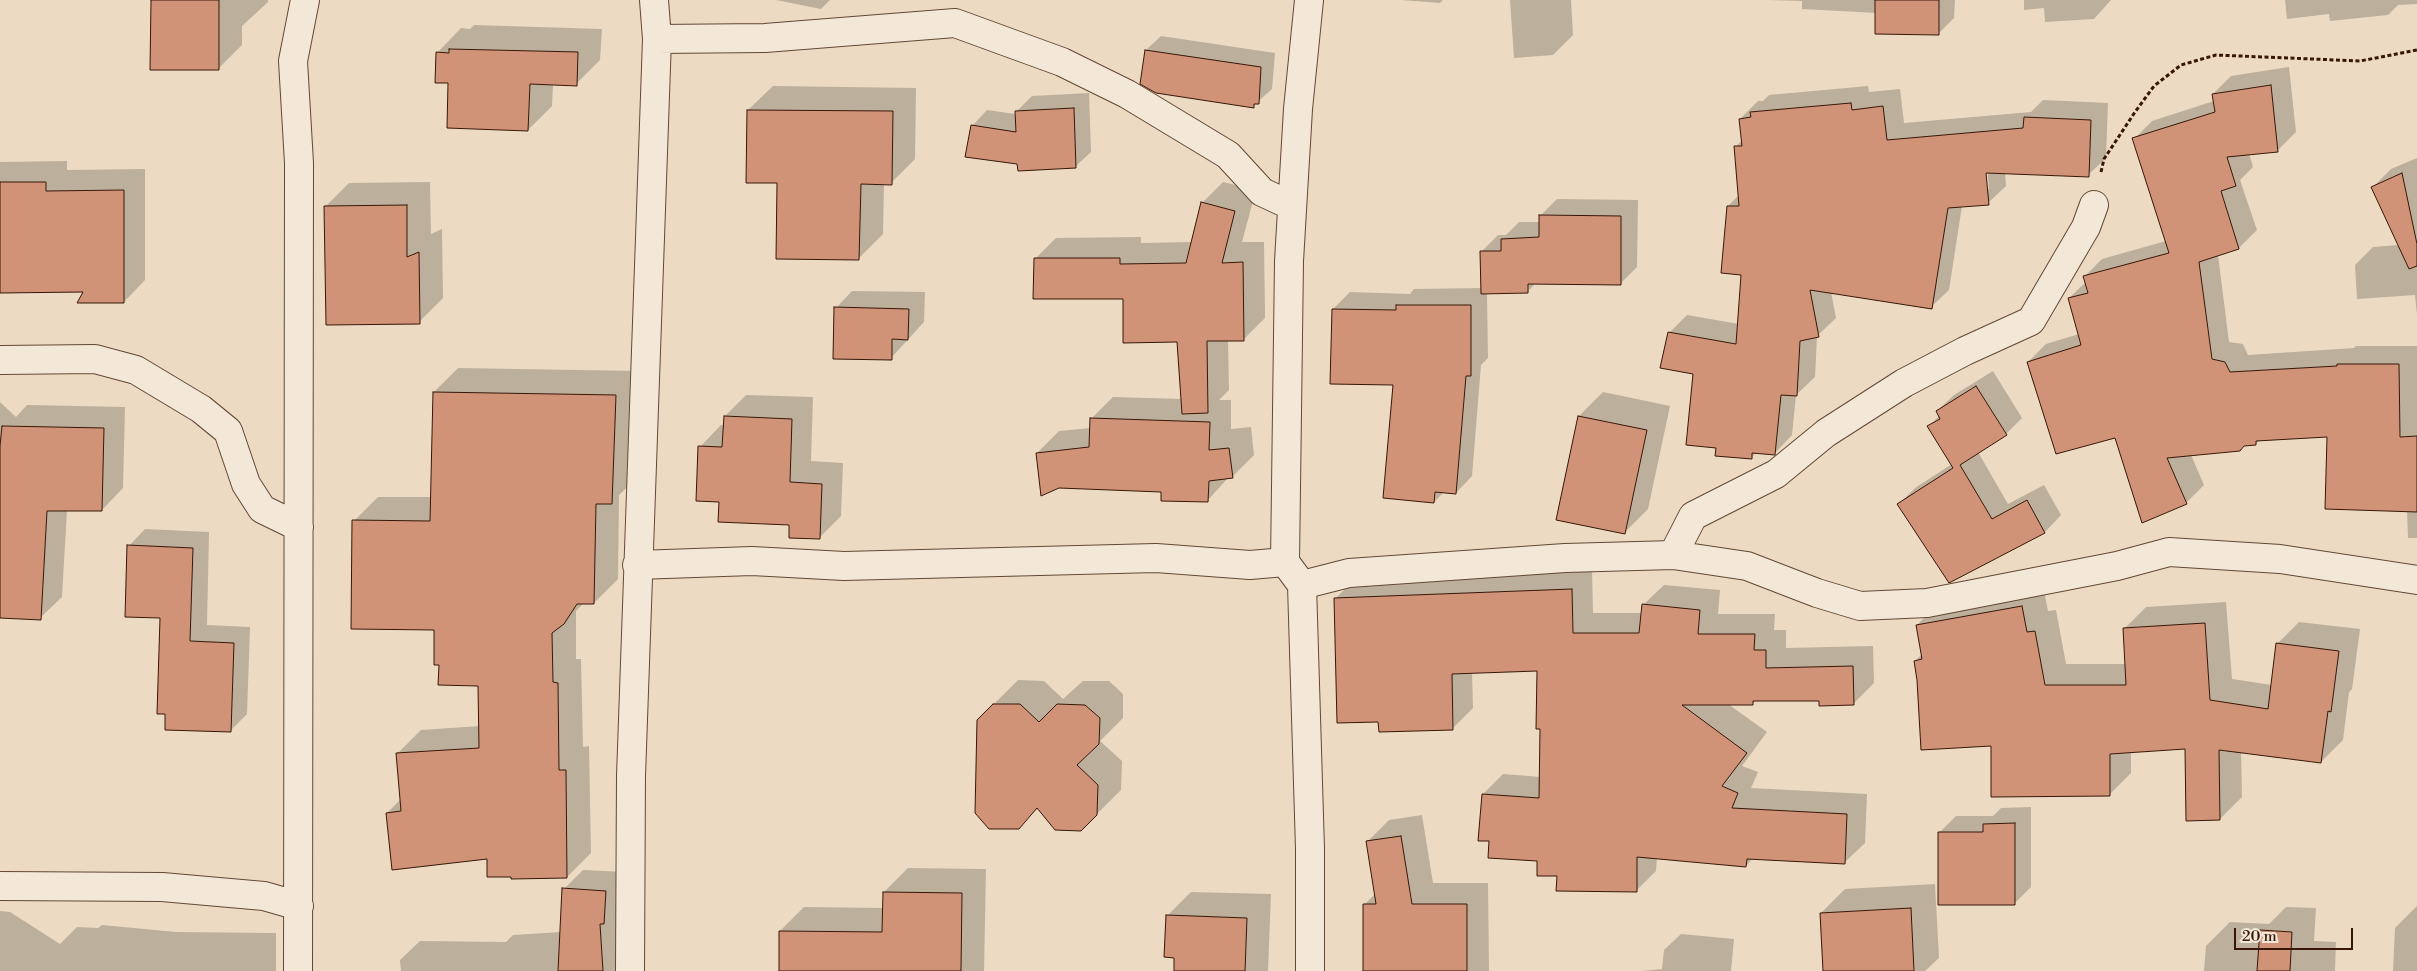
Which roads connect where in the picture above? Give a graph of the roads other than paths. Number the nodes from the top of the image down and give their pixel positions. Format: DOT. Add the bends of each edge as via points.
graph roads {
  1 [pos="306,0"];
  2 [pos="654,0"];
  3 [pos="1309,0"];
  4 [pos="658,39"];
  5 [pos="2094,205"];
  6 [pos="1292,206"];
  7 [pos="0,360"];
  8 [pos="299,527"];
  9 [pos="1674,555"];
  10 [pos="1285,562"];
  11 [pos="637,566"];
  12 [pos="2417,580"];
  13 [pos="1302,584"];
  14 [pos="0,886"];
  15 [pos="299,906"];
  16 [pos="298,971"];
  17 [pos="630,971"];
  18 [pos="1310,971"];
  1 -- 8 [label="street" via="294,61 299,163"];
  2 -- 4 [label="street"];
  3 -- 6 [label="street"];
  4 -- 6 [label="street" via="765,38 955,23 1062,62 1127,94 1228,155 1262,192"];
  4 -- 11 [label="street"];
  5 -- 9 [label="street" via="2086,227 2031,321 1904,383 1826,433 1776,474 1693,516"];
  6 -- 10 [label="street"];
  7 -- 8 [label="street" via="95,359 136,370 201,409 228,431 246,484 262,509"];
  8 -- 15 [label="street"];
  9 -- 12 [label="street" via="1747,566 1860,606 1927,603 2117,566 2169,552 2280,559"];
  9 -- 13 [label="street" via="1565,558 1350,573"];
  10 -- 11 [label="street" via="1250,565 1156,558 844,566 752,561"];
  10 -- 13 [label="street"];
  11 -- 17 [label="street"];
  13 -- 18 [label="street" via="1310,849"];
  14 -- 15 [label="street" via="162,887 264,896"];
  15 -- 16 [label="street"];
}
